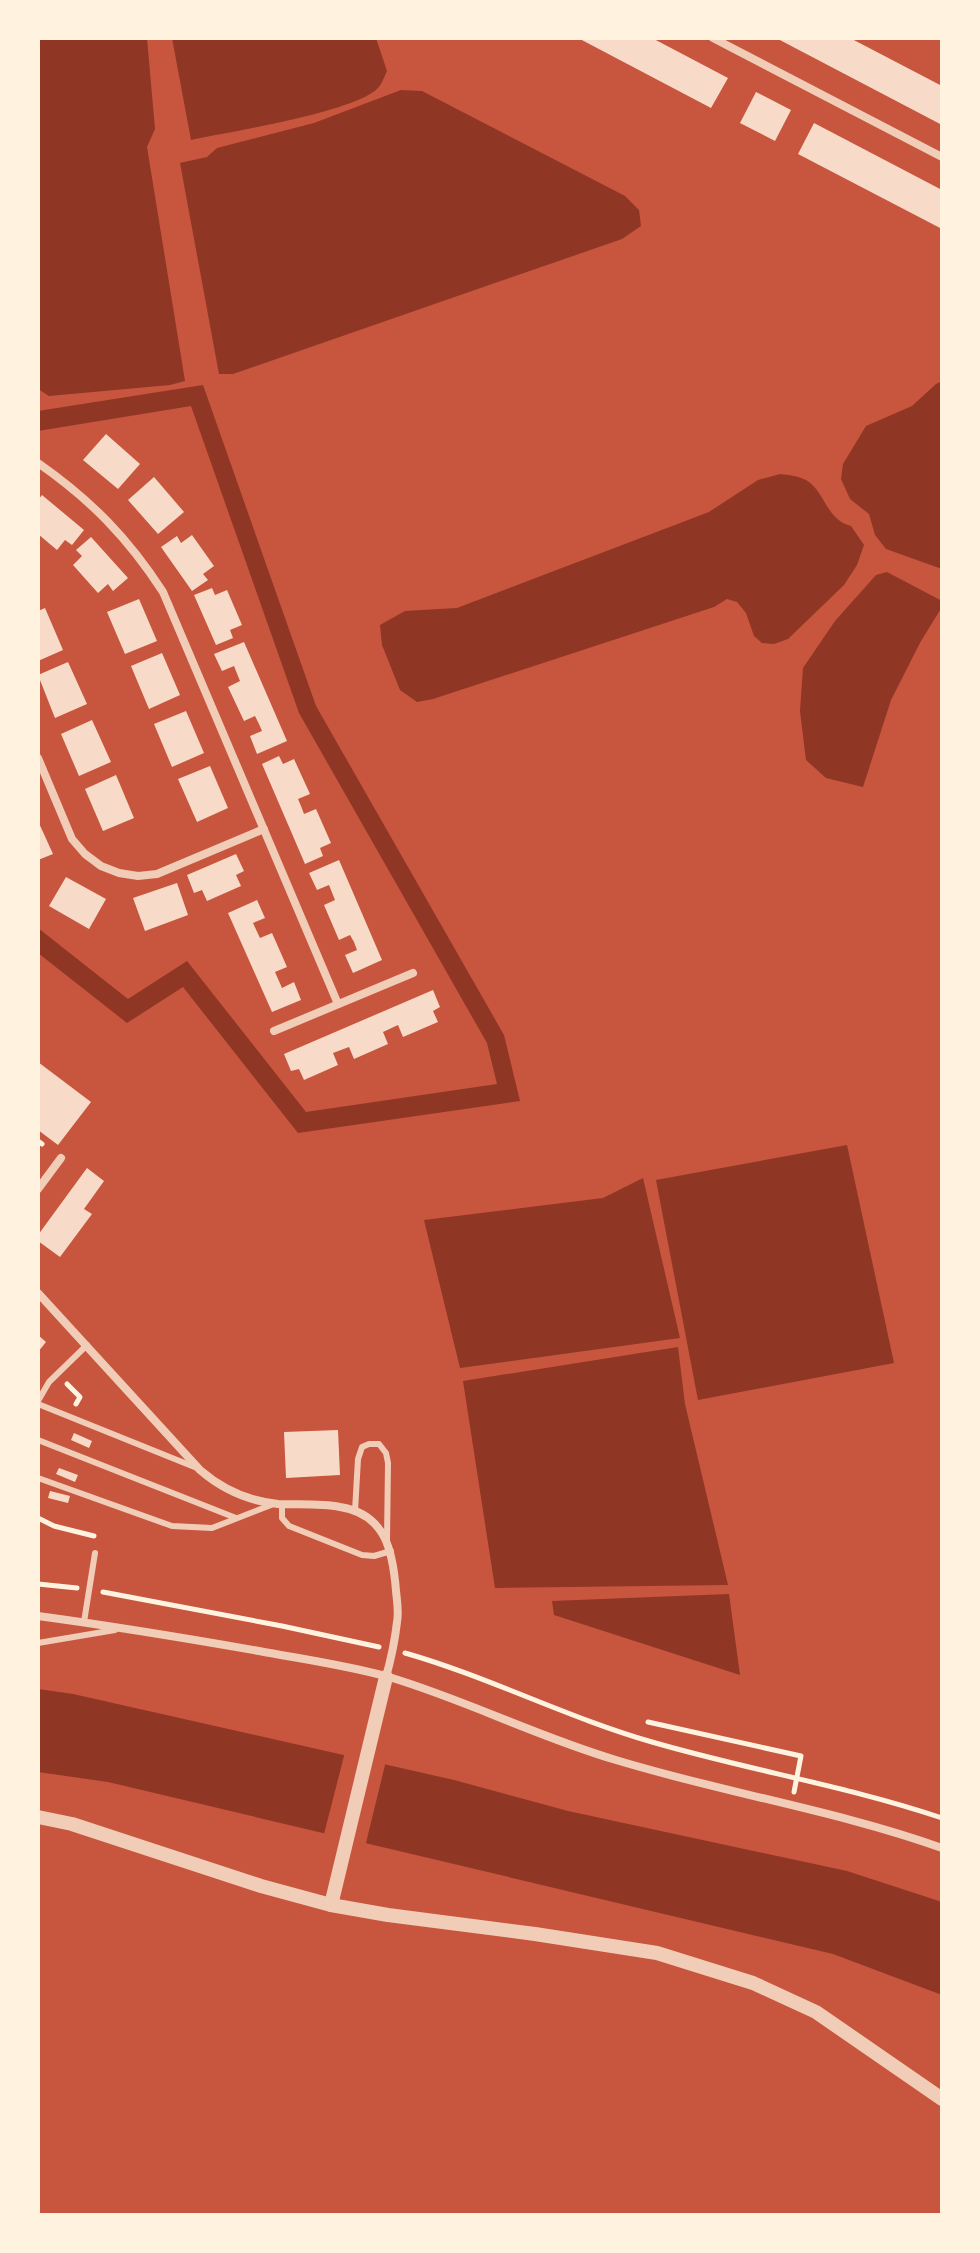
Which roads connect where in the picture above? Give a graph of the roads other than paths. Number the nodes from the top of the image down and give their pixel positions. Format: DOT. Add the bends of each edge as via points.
graph roads {
  1 [pos="713,38"];
  2 [pos="942,157"];
  3 [pos="38,463"];
  4 [pos="38,758"];
  5 [pos="264,829"];
  6 [pos="413,973"];
  7 [pos="338,1004"];
  8 [pos="274,1031"];
  9 [pos="61,1158"];
  10 [pos="38,1189"];
  11 [pos="38,1293"];
  12 [pos="87,1345"];
  13 [pos="38,1403"];
  14 [pos="38,1440"];
  15 [pos="200,1470"];
  16 [pos="38,1478"];
  17 [pos="278,1504"];
  18 [pos="355,1511"];
  19 [pos="236,1518"];
  20 [pos="387,1540"];
  21 [pos="391,1551"];
  22 [pos="95,1553"];
  23 [pos="38,1616"];
  24 [pos="84,1622"];
  25 [pos="123,1628"];
  26 [pos="38,1643"];
  27 [pos="386,1677"];
  28 [pos="38,1817"];
  29 [pos="942,1848"];
  30 [pos="331,1905"];
  31 [pos="942,2099"];
  1 -- 2 [label="street"];
  3 -- 5 [label="street" via="120,533 163,592"];
  4 -- 5 [label="street" via="72,839 101,866 119,873 157,874"];
  5 -- 7 [label="street"];
  6 -- 7 [label="street"];
  7 -- 8 [label="street"];
  9 -- 10 [label="street"];
  11 -- 12 [label="street"];
  12 -- 13 [label="lane" via="49,1382"];
  12 -- 15 [label="street"];
  13 -- 15 [label="lane"];
  14 -- 19 [label="lane"];
  15 -- 17 [label="street" via="230,1492"];
  16 -- 19 [label="lane" via="172,1526 212,1528"];
  17 -- 18 [label="street"];
  17 -- 19 [label="lane"];
  17 -- 21 [label="lane" via="285,1522 295,1528 362,1555"];
  18 -- 20 [label="street"];
  18 -- 20 [label="lane" via="362,1447 379,1444 388,1463"];
  20 -- 21 [label="street"];
  21 -- 27 [label="street" via="398,1619"];
  22 -- 24 [label="lane"];
  23 -- 24 [label="street"];
  24 -- 25 [label="street"];
  25 -- 26 [label="lane"];
  25 -- 27 [label="street"];
  27 -- 29 [label="street" via="616,1761 848,1818"];
  27 -- 30 [label="street"];
  28 -- 30 [label="street"];
  30 -- 31 [label="street" via="657,1953 753,1983 816,2012"];
}
